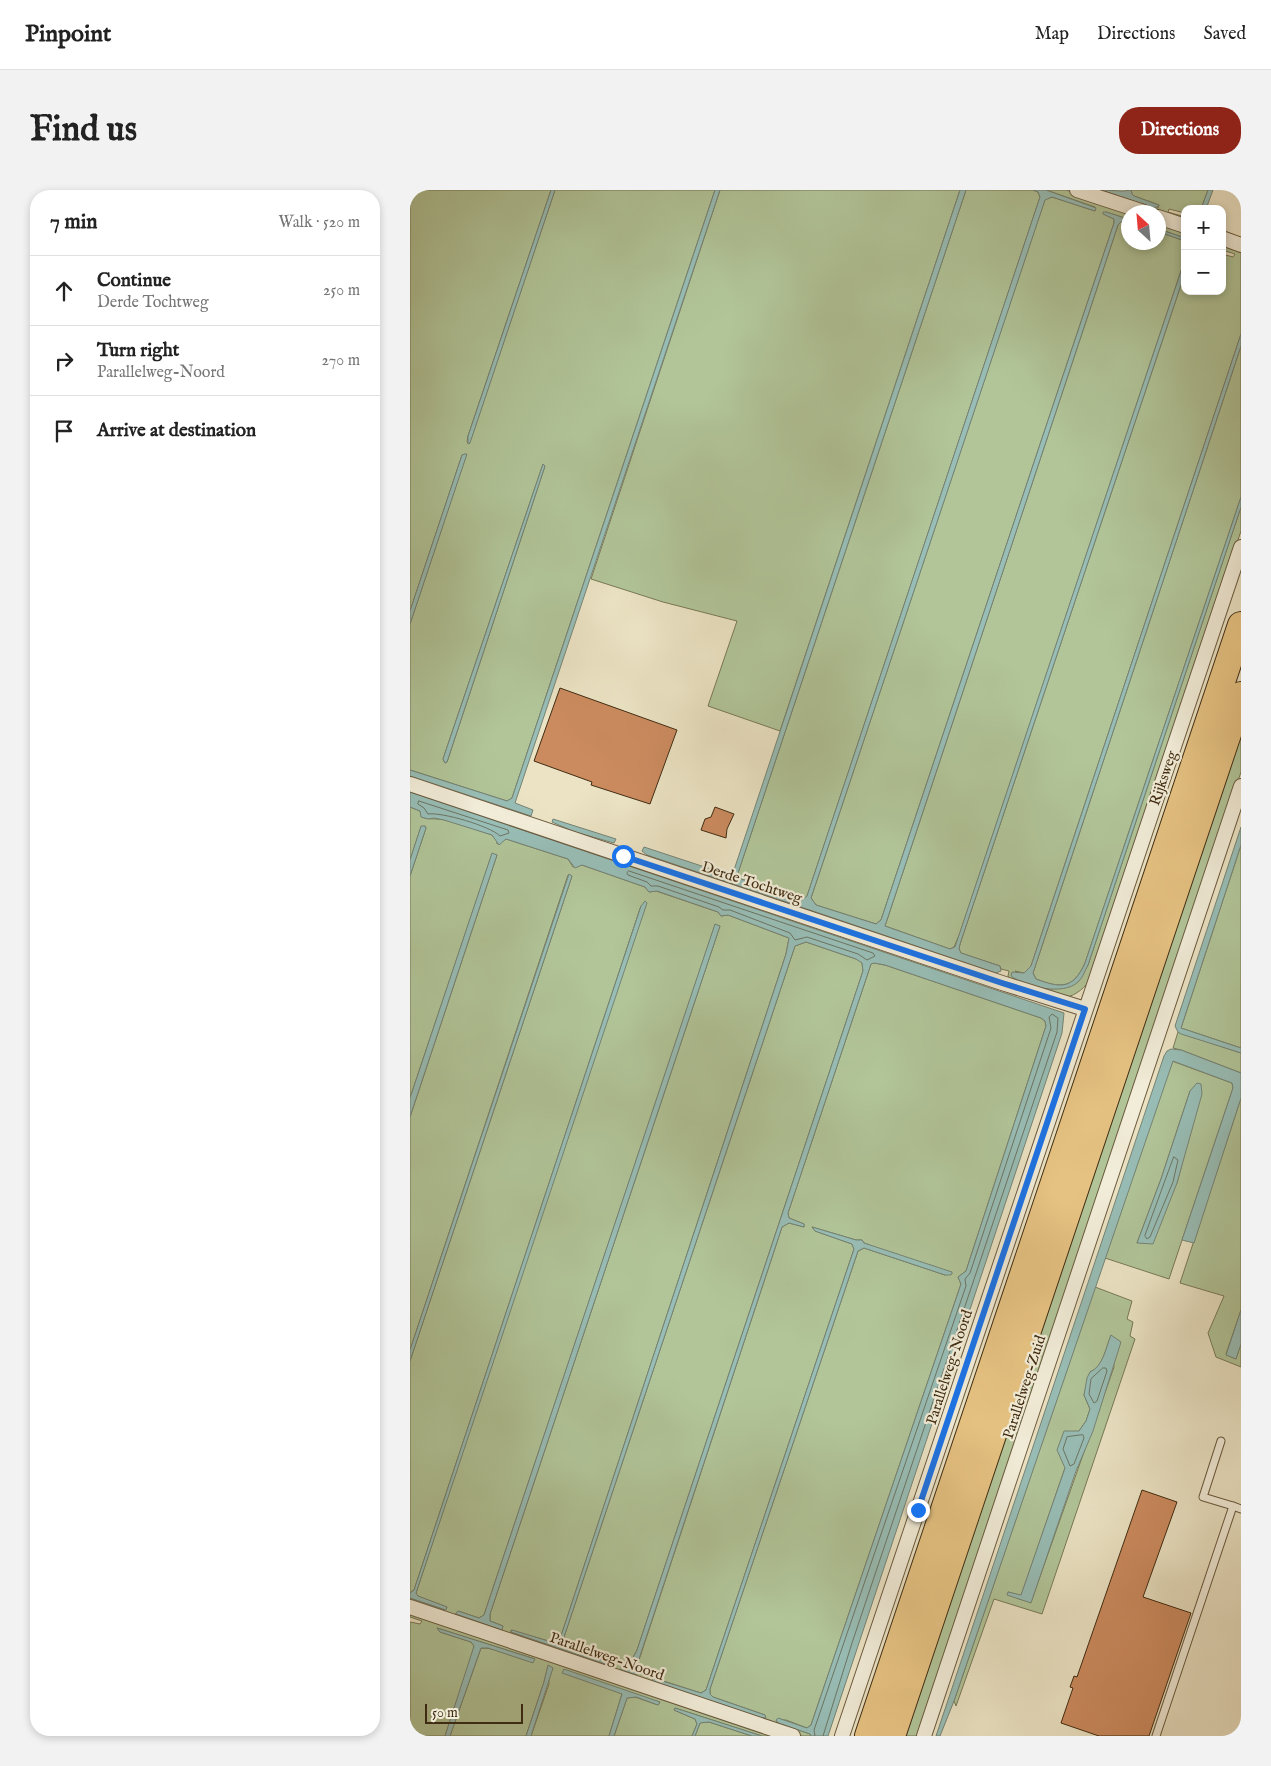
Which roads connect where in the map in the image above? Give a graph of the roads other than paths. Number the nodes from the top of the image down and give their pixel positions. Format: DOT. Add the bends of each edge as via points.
graph roads {
  1 [pos="1077,190"];
  2 [pos="1123,205"];
  3 [pos="1166,220"];
  4 [pos="1181,225"];
  5 [pos="1226,239"];
  6 [pos="1241,245"];
  7 [pos="1241,547"];
  8 [pos="1241,625"];
  9 [pos="1241,695"];
  10 [pos="410,784"];
  11 [pos="1241,786"];
  12 [pos="1085,1009"];
  13 [pos="1115,1035"];
  14 [pos="1222,1441"];
  15 [pos="1233,1506"];
  16 [pos="1241,1509"];
  17 [pos="410,1607"];
  18 [pos="792,1736"];
  19 [pos="842,1736"];
  20 [pos="868,1736"];
  21 [pos="892,1736"];
  22 [pos="924,1736"];
  23 [pos="1156,1736"];
  1 -- 2 [label="street"];
  3 -- 4 [label="street"];
  5 -- 6 [label="street"];
  7 -- 12 [label="street, Rijksweg"];
  8 -- 13 [label="highway, Rijksweg"];
  9 -- 13 [label="highway"];
  10 -- 12 [label="street, Derde Tochtweg"];
  11 -- 22 [label="street, Parallelweg-Zuid"];
  12 -- 19 [label="street, Parallelweg-Noord"];
  13 -- 20 [label="highway"];
  13 -- 21 [label="highway"];
  14 -- 15 [label="lane" via="1203,1497"];
  15 -- 16 [label="lane"];
  15 -- 23 [label="lane"];
  17 -- 18 [label="street, Parallelweg-Noord"];
}
